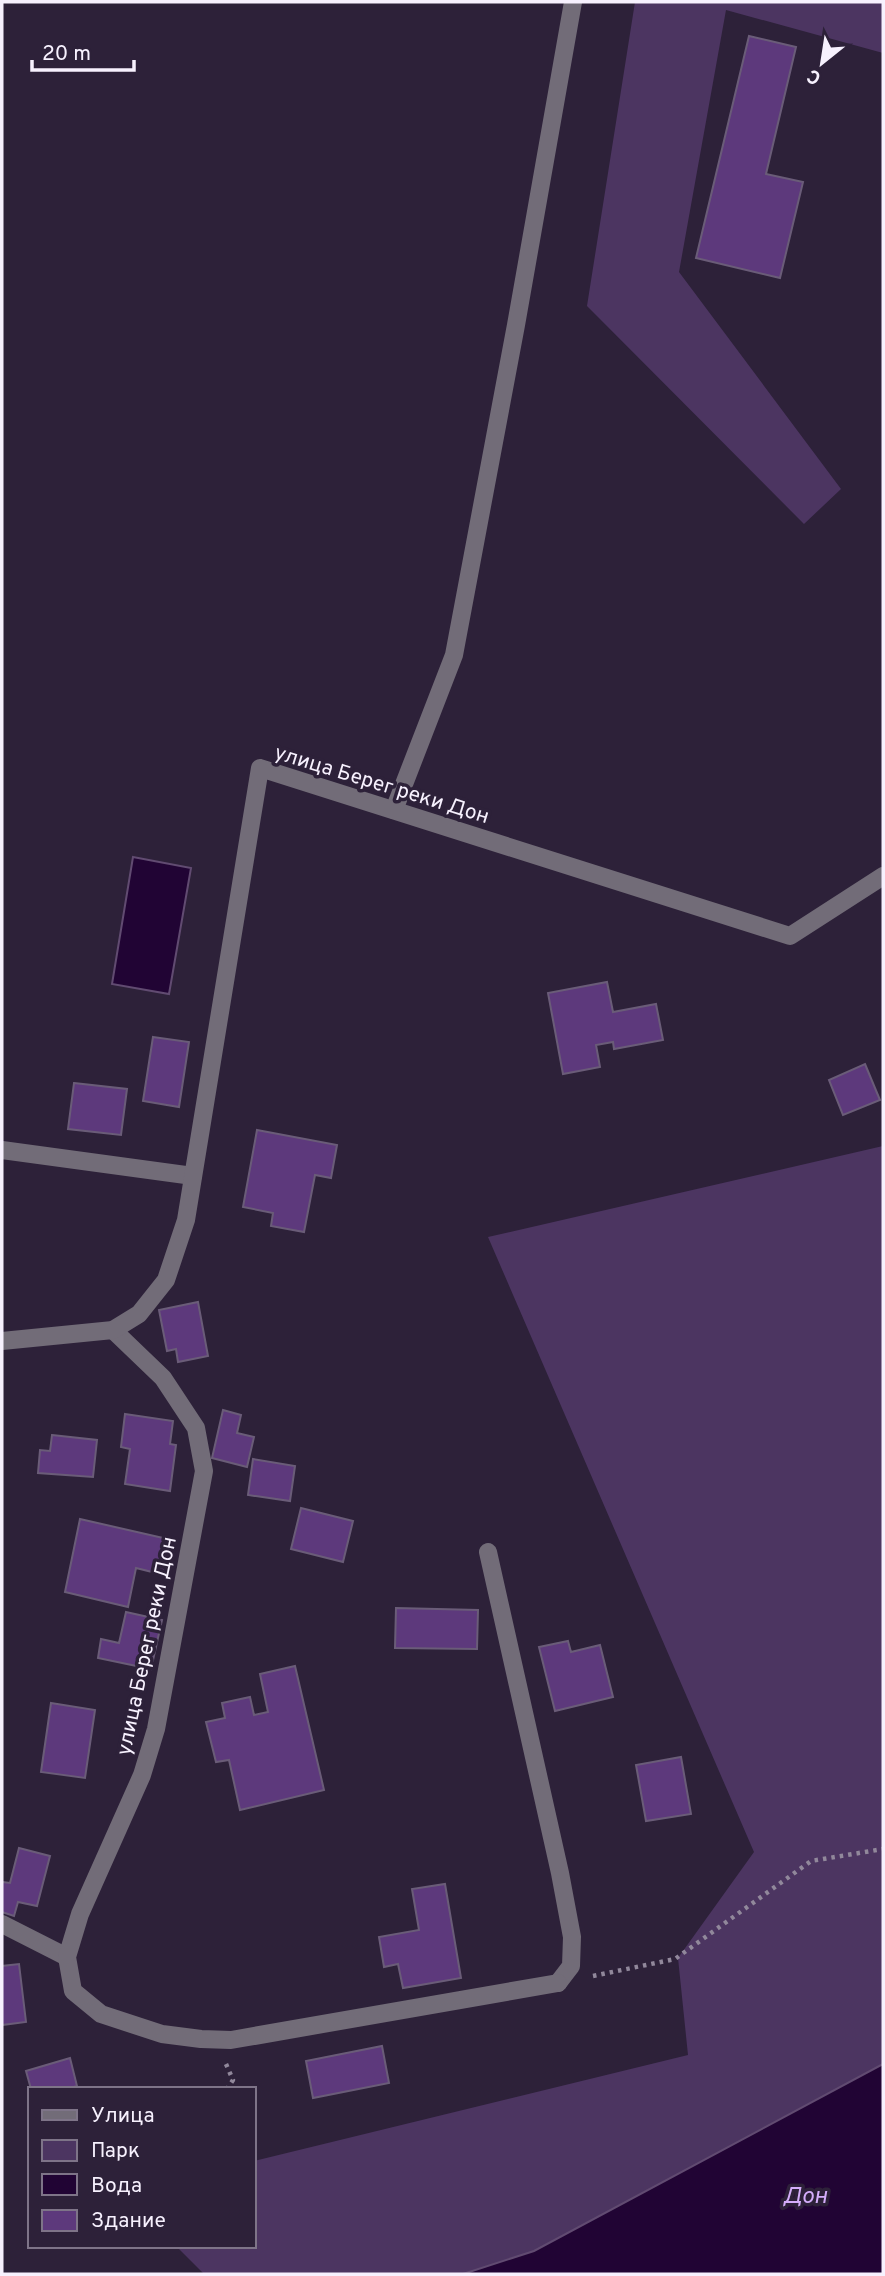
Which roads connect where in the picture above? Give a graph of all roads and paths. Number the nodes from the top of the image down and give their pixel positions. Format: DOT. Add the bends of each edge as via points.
graph roads {
  1 [pos="573,2"];
  2 [pos="394,810"];
  3 [pos="883,876"];
  4 [pos="2,1150"];
  5 [pos="193,1176"];
  6 [pos="113,1330"];
  7 [pos="2,1341"];
  8 [pos="488,1552"];
  9 [pos="883,1849"];
  10 [pos="2,1924"];
  11 [pos="68,1957"];
  12 [pos="558,1983"];
  1 -- 2 [label="street" via="454,655"];
  2 -- 3 [label="street, улица Берег реки Дон" via="790,936"];
  2 -- 5 [label="street, улица Берег реки Дон" via="260,768"];
  4 -- 5 [label="street"];
  5 -- 6 [label="street, улица Берег реки Дон" via="186,1220 166,1280 139,1314"];
  6 -- 7 [label="street, улица Берег реки Дон"];
  6 -- 11 [label="street, улица Берег реки Дон" via="163,1378 196,1428 204,1471 156,1729 142,1775 80,1914"];
  8 -- 12 [label="street" via="572,1937 571,1966"];
  9 -- 12 [label="path" via="811,1861 675,1959"];
  10 -- 11 [label="street"];
  11 -- 12 [label="street, улица Берег реки Дон" via="73,1991 101,2014 162,2035 201,2039 230,2040"];
}
